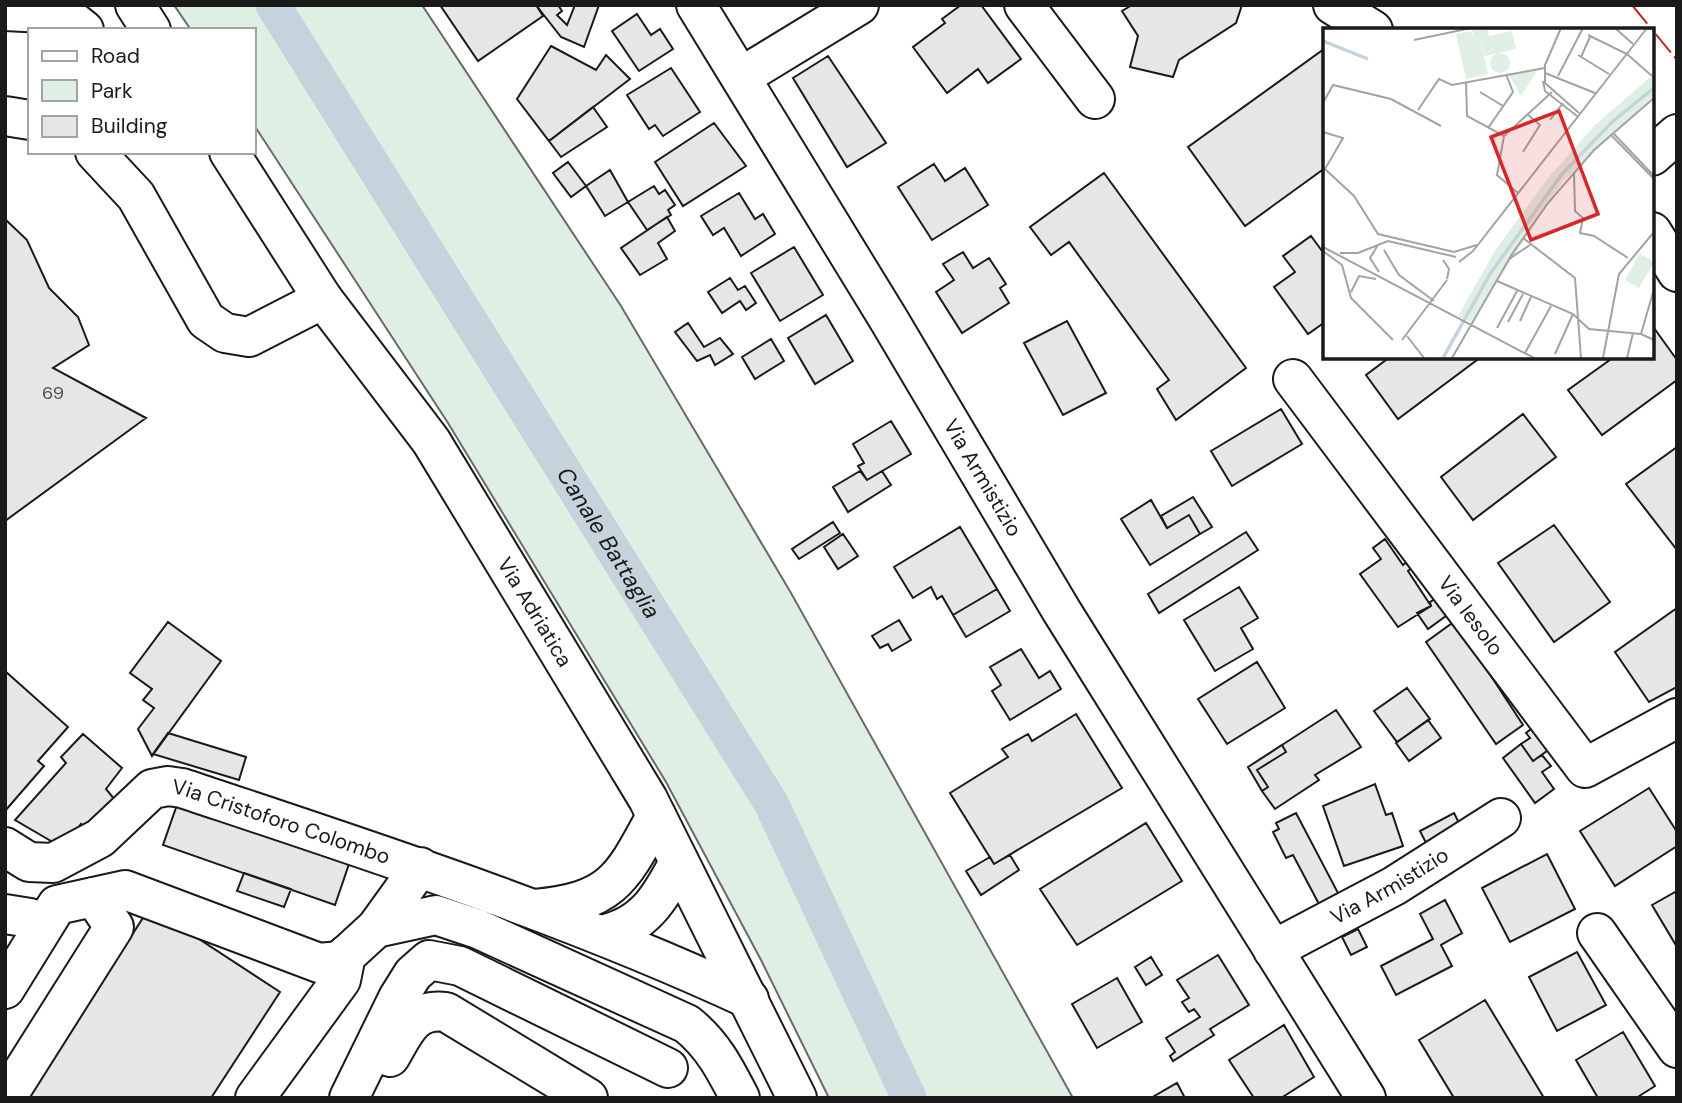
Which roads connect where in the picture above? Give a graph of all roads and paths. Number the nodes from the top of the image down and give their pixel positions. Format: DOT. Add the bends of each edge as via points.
graph roads {
  1 [pos="135,5"];
  2 [pos="696,5"];
  3 [pos="859,5"];
  4 [pos="1024,5"];
  5 [pos="1333,5"];
  6 [pos="5,11"];
  7 [pos="82,28"];
  8 [pos="150,28"];
  9 [pos="1370,28"];
  10 [pos="741,77"];
  11 [pos="1095,99"];
  12 [pos="5,116"];
  13 [pos="28,120"];
  14 [pos="1677,134"];
  15 [pos="97,154"];
  16 [pos="230,154"];
  17 [pos="1654,154"];
  18 [pos="1654,235"];
  19 [pos="1677,272"];
  20 [pos="323,299"];
  21 [pos="1293,379"];
  22 [pos="1677,718"];
  23 [pos="656,816"];
  24 [pos="1501,818"];
  25 [pos="5,847"];
  26 [pos="40,862"];
  27 [pos="679,862"];
  28 [pos="420,867"];
  29 [pos="94,897"];
  30 [pos="535,909"];
  31 [pos="26,920"];
  32 [pos="376,928"];
  33 [pos="1597,933"];
  34 [pos="601,935"];
  35 [pos="1273,950"];
  36 [pos="490,952"];
  37 [pos="346,955"];
  38 [pos="5,989"];
  39 [pos="749,999"];
  40 [pos="1677,1048"];
  41 [pos="668,1068"];
  42 [pos="6,1098"];
  43 [pos="256,1098"];
  44 [pos="349,1098"];
  45 [pos="359,1098"];
  46 [pos="588,1098"];
  47 [pos="712,1098"];
  48 [pos="740,1098"];
  49 [pos="797,1098"];
  50 [pos="1366,1098"];
  1 -- 8 [label="main road"];
  2 -- 10 [label="main road, Via Armistizio"];
  3 -- 10 [label="main road"];
  4 -- 11 [label="main road"];
  5 -- 9 [label="main road"];
  6 -- 7 [label="main road" via="64,14"];
  10 -- 35 [label="main road, Via Armistizio" via="1060,610"];
  12 -- 13 [label="main road"];
  14 -- 17 [label="main road"];
  15 -- 20 [label="main road" via="136,196 206,320 225,333 249,337"];
  16 -- 20 [label="main road, Via Adriatica"];
  18 -- 19 [label="main road"];
  20 -- 23 [label="main road, Via Adriatica" via="431,441"];
  21 -- 22 [label="main road, Via Iesolo" via="1585,768"];
  23 -- 27 [label="main road, Via Adriatica"];
  23 -- 30 [label="main road, Via Cristoforo Colombo" via="631,862 604,891 575,905"];
  24 -- 35 [label="main road, Via Armistizio" via="1394,886"];
  25 -- 26 [label="main road" via="29,862"];
  26 -- 28 [label="main road, Via Cristoforo Colombo" via="52,863 100,838 152,789 168,786"];
  26 -- 31 [label="main road"];
  27 -- 34 [label="main road" via="660,897 638,919 622,931"];
  27 -- 39 [label="main road, Via Adriatica"];
  28 -- 30 [label="main road, Via Cristoforo Colombo"];
  28 -- 32 [label="main road"];
  29 -- 31 [label="main road" via="57,905"];
  29 -- 37 [label="main road" via="125,890 318,963 340,961"];
  29 -- 42 [label="main road" via="114,928"];
  30 -- 34 [label="main road, Via Cristoforo Colombo"];
  31 -- 38 [label="main road"];
  32 -- 37 [label="main road"];
  32 -- 48 [label="main road" via="436,915 478,929 687,1024 718,1055"];
  33 -- 40 [label="main road"];
  34 -- 39 [label="main road, Via Cristoforo Colombo"];
  35 -- 50 [label="main road, Via Armistizio"];
  36 -- 47 [label="main road" via="682,1046 708,1083"];
  37 -- 43 [label="main road" via="341,979"];
  39 -- 49 [label="main road, Via Adriatica"];
  41 -- 44 [label="main road" via="460,965 429,960 413,974 398,998"];
  45 -- 46 [label="main road" via="375,1082 404,1032 430,1010 460,1019"];
}
